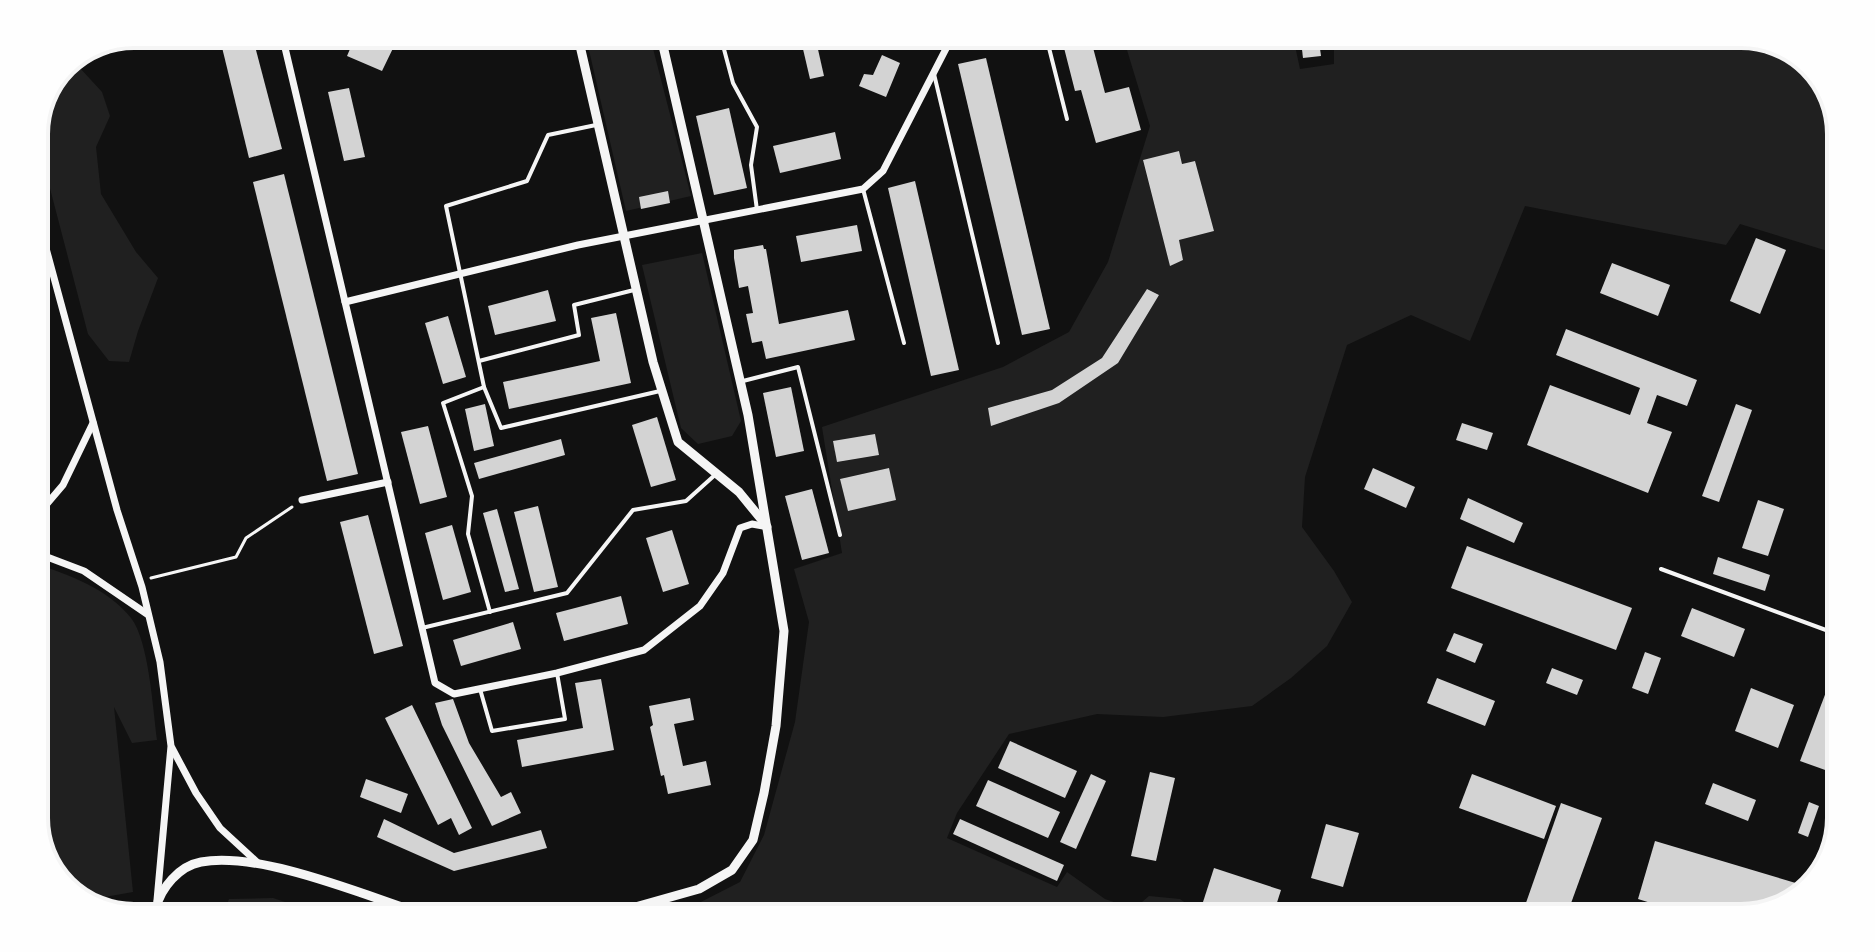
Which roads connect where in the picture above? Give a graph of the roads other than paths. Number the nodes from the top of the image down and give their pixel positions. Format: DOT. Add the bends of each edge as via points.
graph roads {
  1 [pos="285,48"];
  2 [pos="580,48"];
  3 [pos="664,48"];
  4 [pos="724,48"];
  5 [pos="946,48"];
  6 [pos="1049,48"];
  7 [pos="934,72"];
  8 [pos="1067,119"];
  9 [pos="598,125"];
  10 [pos="863,189"];
  11 [pos="757,210"];
  12 [pos="704,221"];
  13 [pos="624,237"];
  14 [pos="48,255"];
  15 [pos="462,274"];
  16 [pos="636,289"];
  17 [pos="345,302"];
  18 [pos="904,343"];
  19 [pos="998,343"];
  20 [pos="479,361"];
  21 [pos="740,381"];
  22 [pos="484,387"];
  23 [pos="662,391"];
  24 [pos="94,422"];
  25 [pos="717,474"];
  26 [pos="388,482"];
  27 [pos="302,500"];
  28 [pos="48,503"];
  29 [pos="768,527"];
  30 [pos="840,535"];
  31 [pos="48,557"];
  32 [pos="1661,569"];
  33 [pos="490,612"];
  34 [pos="148,615"];
  35 [pos="422,628"];
  36 [pos="1827,630"];
  37 [pos="557,673"];
  38 [pos="480,689"];
  39 [pos="171,746"];
  40 [pos="258,863"];
  41 [pos="156,904"];
  42 [pos="157,904"];
  43 [pos="391,904"];
  44 [pos="646,904"];
  1 -- 17 [label="street"];
  2 -- 9 [label="street"];
  3 -- 12 [label="street"];
  4 -- 11 [label="lane" via="733,83 757,127 751,165"];
  5 -- 7 [label="street"];
  6 -- 8 [label="lane"];
  7 -- 10 [label="street" via="883,171"];
  7 -- 19 [label="lane"];
  9 -- 13 [label="street"];
  9 -- 15 [label="lane" via="548,135 527,181 446,206"];
  10 -- 11 [label="street"];
  10 -- 18 [label="lane"];
  11 -- 12 [label="street"];
  12 -- 13 [label="street"];
  12 -- 21 [label="street"];
  13 -- 15 [label="street"];
  13 -- 16 [label="street"];
  14 -- 24 [label="street"];
  15 -- 17 [label="street"];
  15 -- 20 [label="lane"];
  16 -- 20 [label="lane" via="574,305 579,335"];
  16 -- 23 [label="street"];
  17 -- 26 [label="street"];
  20 -- 22 [label="lane"];
  21 -- 29 [label="street"];
  21 -- 30 [label="lane" via="798,367"];
  22 -- 23 [label="lane" via="501,428"];
  22 -- 33 [label="lane" via="443,403 472,496 468,534"];
  23 -- 25 [label="street" via="678,442"];
  24 -- 28 [label="street" via="63,485"];
  24 -- 34 [label="street"];
  25 -- 29 [label="street"];
  25 -- 33 [label="lane" via="686,501 633,510 567,593"];
  26 -- 27 [label="street"];
  26 -- 35 [label="street"];
  29 -- 37 [label="street" via="740,528 723,573 700,606 644,650"];
  29 -- 44 [label="street" via="784,631 776,726 753,840 732,870 699,889"];
  31 -- 34 [label="street" via="84,571"];
  32 -- 36 [label="lane"];
  33 -- 35 [label="lane"];
  34 -- 39 [label="street"];
  35 -- 38 [label="street" via="435,683 454,694"];
  37 -- 38 [label="street"];
  37 -- 38 [label="lane" via="565,719 492,731"];
  39 -- 40 [label="street" via="220,828"];
  39 -- 41 [label="street"];
  40 -- 42 [label="street" via="199,862 184,868"];
  40 -- 43 [label="street"];
}
